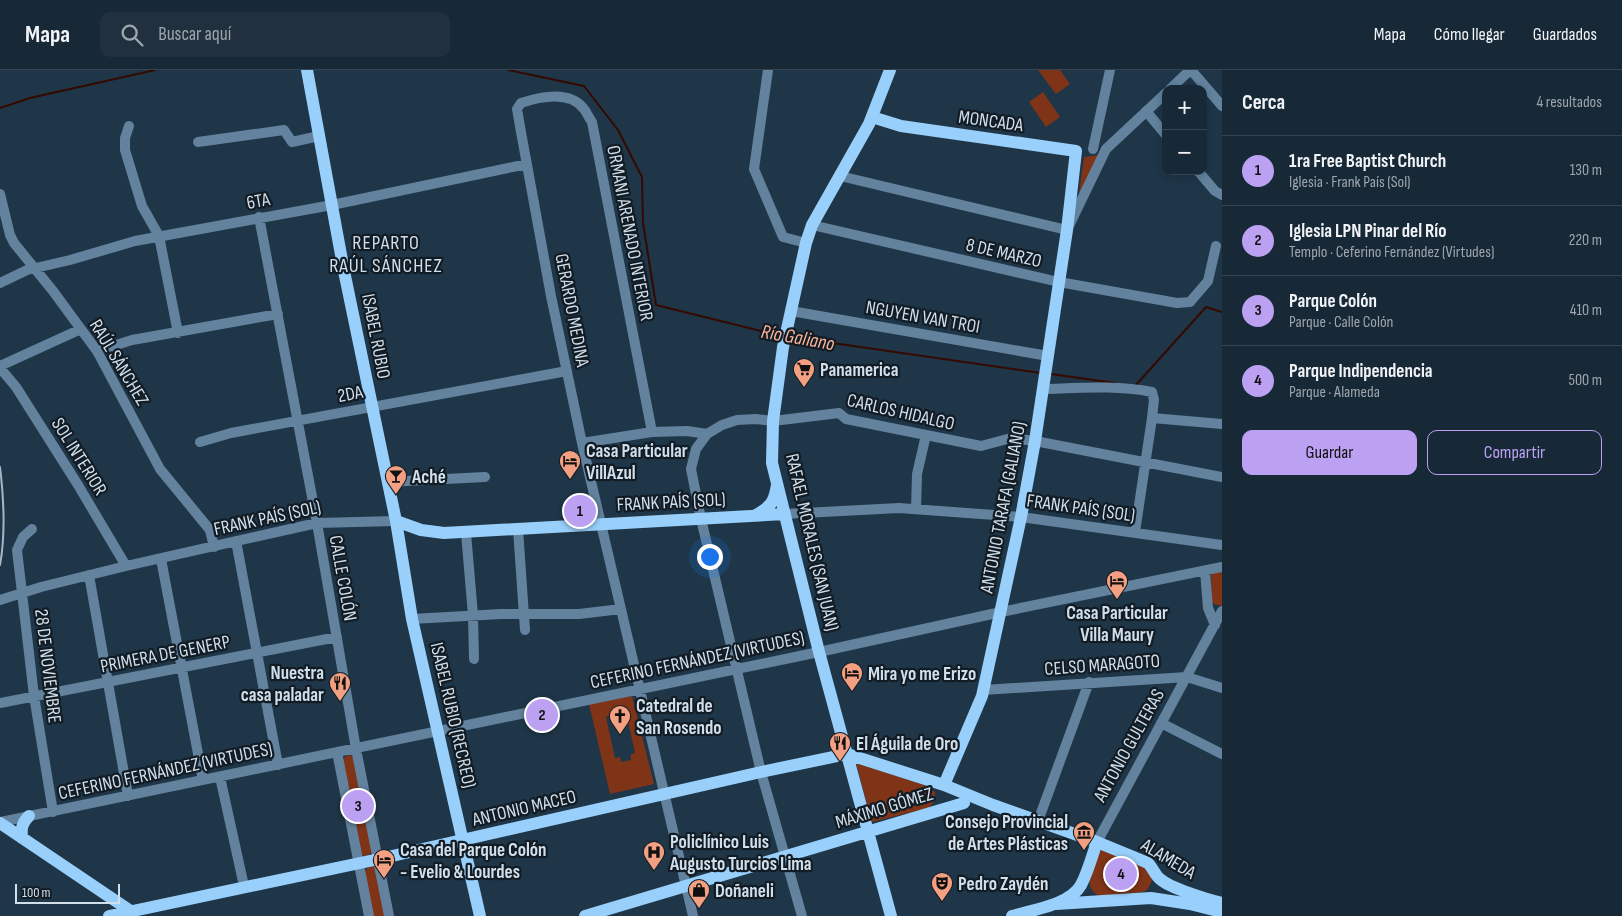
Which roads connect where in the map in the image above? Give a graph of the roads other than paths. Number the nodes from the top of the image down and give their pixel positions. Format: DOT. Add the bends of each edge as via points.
graph roads {
  1 [pos="768,70"];
  2 [pos="890,70"];
  3 [pos="1110,70"];
  4 [pos="1190,70"];
  5 [pos="308,74"];
  6 [pos="1174,85"];
  7 [pos="1162,97"];
  8 [pos="521,103"];
  9 [pos="1222,106"];
  10 [pos="1146,112"];
  11 [pos="872,117"];
  12 [pos="129,126"];
  13 [pos="1162,130"];
  14 [pos="319,136"];
  15 [pos="198,142"];
  16 [pos="1093,149"];
  17 [pos="1106,149"];
  18 [pos="1076,151"];
  19 [pos="527,164"];
  20 [pos="1201,175"];
  21 [pos="840,176"];
  22 [pos="0,194"];
  23 [pos="1222,195"];
  24 [pos="1076,197"];
  25 [pos="332,204"];
  26 [pos="259,217"];
  27 [pos="812,224"];
  28 [pos="1067,230"];
  29 [pos="159,236"];
  30 [pos="806,243"];
  31 [pos="1216,246"];
  32 [pos="35,268"];
  33 [pos="0,282"];
  34 [pos="1058,282"];
  35 [pos="791,311"];
  36 [pos="278,314"];
  37 [pos="81,329"];
  38 [pos="178,332"];
  39 [pos="97,351"];
  40 [pos="1047,362"];
  41 [pos="0,367"];
  42 [pos="567,371"];
  43 [pos="1044,385"];
  44 [pos="372,407"];
  45 [pos="1152,418"];
  46 [pos="297,421"];
  47 [pos="773,421"];
  48 [pos="1222,424"];
  49 [pos="652,432"];
  50 [pos="707,434"];
  51 [pos="926,435"];
  52 [pos="1035,441"];
  53 [pos="200,442"];
  54 [pos="582,443"];
  55 [pos="1146,462"];
  56 [pos="485,477"];
  57 [pos="1222,477"];
  58 [pos="387,482"];
  59 [pos="778,484"];
  60 [pos="916,509"];
  61 [pos="785,514"];
  62 [pos="756,516"];
  63 [pos="1021,517"];
  64 [pos="701,519"];
  65 [pos="396,522"];
  66 [pos="317,523"];
  67 [pos="600,523"];
  68 [pos="32,529"];
  69 [pos="518,529"];
  70 [pos="1135,532"];
  71 [pos="466,533"];
  72 [pos="236,541"];
  73 [pos="1222,545"];
  74 [pos="214,547"];
  75 [pos="161,559"];
  76 [pos="126,566"];
  77 [pos="1222,567"];
  78 [pos="1206,571"];
  79 [pos="89,575"];
  80 [pos="22,592"];
  81 [pos="0,600"];
  82 [pos="1208,604"];
  83 [pos="621,609"];
  84 [pos="1222,610"];
  85 [pos="1001,612"];
  86 [pos="525,614"];
  87 [pos="474,615"];
  88 [pos="412,619"];
  89 [pos="1215,625"];
  90 [pos="525,630"];
  91 [pos="336,637"];
  92 [pos="819,652"];
  93 [pos="256,653"];
  94 [pos="474,659"];
  95 [pos="181,668"];
  96 [pos="736,669"];
  97 [pos="1187,677"];
  98 [pos="107,682"];
  99 [pos="1089,682"];
  100 [pos="638,688"];
  101 [pos="1222,688"];
  102 [pos="983,690"];
  103 [pos="34,696"];
  104 [pos="0,703"];
  105 [pos="1161,723"];
  106 [pos="439,730"];
  107 [pos="356,748"];
  108 [pos="337,752"];
  109 [pos="846,754"];
  110 [pos="1222,754"];
  111 [pos="278,765"];
  112 [pos="761,772"];
  113 [pos="220,777"];
  114 [pos="203,780"];
  115 [pos="944,785"];
  116 [pos="664,794"];
  117 [pos="128,796"];
  118 [pos="964,803"];
  119 [pos="993,805"];
  120 [pos="53,812"];
  121 [pos="29,816"];
  122 [pos="1038,821"];
  123 [pos="0,823"];
  124 [pos="869,832"];
  125 [pos="22,838"];
  126 [pos="463,840"];
  127 [pos="1097,842"];
  128 [pos="785,857"];
  129 [pos="379,859"];
  130 [pos="358,862"];
  131 [pos="1159,879"];
  132 [pos="244,886"];
  133 [pos="1081,886"];
  134 [pos="685,887"];
  135 [pos="107,896"];
  136 [pos="1151,898"];
  137 [pos="1092,901"];
  138 [pos="1222,903"];
  139 [pos="1056,904"];
  140 [pos="153,911"];
  141 [pos="1043,912"];
  142 [pos="1222,912"];
  143 [pos="134,914"];
  144 [pos="108,916"];
  145 [pos="369,916"];
  146 [pos="389,916"];
  147 [pos="480,916"];
  148 [pos="585,916"];
  149 [pos="692,916"];
  150 [pos="802,916"];
  151 [pos="892,916"];
  152 [pos="1012,916"];
  1 -- 30 [label="street" via="754,169 783,237"];
  2 -- 11 [label="main road, RAFAEL MORALES (SAN JUAN)"];
  3 -- 16 [label="street"];
  4 -- 6 [label="street"];
  4 -- 9 [label="street"];
  5 -- 14 [label="main road, ISABEL RUBIO"];
  7 -- 10 [label="street"];
  8 -- 19 [label="street, GERARDO MEDINA" via="517,108"];
  8 -- 49 [label="street, ORMANI ARENADO INTERIOR" via="566,97 583,107 592,122"];
  10 -- 13 [label="street"];
  10 -- 17 [label="street"];
  11 -- 18 [label="main road, MONCADA" via="901,126"];
  11 -- 21 [label="main road, RAFAEL MORALES (SAN JUAN)"];
  12 -- 29 [label="street" via="125,150 142,206"];
  14 -- 15 [label="street" via="292,142 284,130"];
  14 -- 25 [label="main road, ISABEL RUBIO"];
  16 -- 17 [label="street, MONCADA"];
  16 -- 18 [label="street, MONCADA"];
  17 -- 24 [label="street, ANTONIO TARAFA (GALIANO)"];
  18 -- 24 [label="main road, ANTONIO TARAFA (GALIANO)"];
  19 -- 25 [label="street, 6TA"];
  19 -- 42 [label="street, GERARDO MEDINA"];
  20 -- 23 [label="street"];
  21 -- 27 [label="main road, RAFAEL MORALES (SAN JUAN)"];
  21 -- 28 [label="street"];
  22 -- 32 [label="street, RAÚL SÁNCHEZ" via="10,235"];
  24 -- 28 [label="main road, ANTONIO TARAFA (GALIANO)"];
  25 -- 26 [label="street, 6TA"];
  25 -- 44 [label="main road, ISABEL RUBIO"];
  26 -- 29 [label="street, 6TA"];
  26 -- 36 [label="street, CALLE COLÓN"];
  27 -- 30 [label="main road, RAFAEL MORALES (SAN JUAN)"];
  27 -- 34 [label="street, 8 DE MARZO"];
  28 -- 34 [label="main road, ANTONIO TARAFA (GALIANO)"];
  29 -- 32 [label="street, 6TA"];
  29 -- 38 [label="street"];
  30 -- 35 [label="main road, RAFAEL MORALES (SAN JUAN)"];
  31 -- 34 [label="street, 8 DE MARZO" via="1208,282 1190,302 1177,303"];
  32 -- 33 [label="street, 6TA"];
  32 -- 37 [label="street, RAÚL SÁNCHEZ"];
  34 -- 40 [label="main road, ANTONIO TARAFA (GALIANO)"];
  35 -- 40 [label="street, NGUYEN VAN TROI"];
  35 -- 47 [label="main road, RAFAEL MORALES (SAN JUAN)"];
  36 -- 38 [label="street"];
  36 -- 46 [label="street, CALLE COLÓN"];
  37 -- 39 [label="street, RAÚL SÁNCHEZ"];
  37 -- 41 [label="street"];
  38 -- 39 [label="street" via="132,340"];
  39 -- 74 [label="street, RAÚL SÁNCHEZ" via="160,468 210,530"];
  40 -- 43 [label="main road, ANTONIO TARAFA (GALIANO)"];
  41 -- 76 [label="street, SOL INTERIOR" via="16,387"];
  42 -- 44 [label="street, 2DA"];
  42 -- 54 [label="street, GERARDO MEDINA"];
  43 -- 45 [label="street" via="1152,392"];
  43 -- 52 [label="main road, ANTONIO TARAFA (GALIANO)"];
  44 -- 46 [label="street, 2DA"];
  44 -- 58 [label="main road, ISABEL RUBIO"];
  45 -- 48 [label="street"];
  45 -- 55 [label="street"];
  46 -- 53 [label="street, 2DA"];
  46 -- 66 [label="street, CALLE COLÓN"];
  47 -- 50 [label="street, CARLOS HIDALGO" via="738,420"];
  47 -- 51 [label="street, CARLOS HIDALGO" via="838,413 846,419"];
  47 -- 59 [label="main road, RAFAEL MORALES (SAN JUAN)" via="772,463"];
  49 -- 50 [label="street"];
  49 -- 54 [label="street"];
  50 -- 64 [label="street" via="696,449 691,469"];
  51 -- 52 [label="street, CARLOS HIDALGO" via="981,446 1011,438"];
  51 -- 60 [label="street" via="917,474"];
  52 -- 55 [label="street, CARLOS HIDALGO"];
  52 -- 63 [label="main road, ANTONIO TARAFA (GALIANO)"];
  54 -- 67 [label="street, GERARDO MEDINA"];
  55 -- 57 [label="street, CARLOS HIDALGO"];
  55 -- 70 [label="street"];
  56 -- 58 [label="street"];
  58 -- 65 [label="main road, ISABEL RUBIO"];
  59 -- 61 [label="main road, RAFAEL MORALES (SAN JUAN)"];
  59 -- 62 [label="main road" via="770,507"];
  60 -- 61 [label="street, FRANK PAÍS (SOL)"];
  60 -- 63 [label="street, FRANK PAÍS (SOL)"];
  61 -- 62 [label="main road, FRANK PAÍS (SOL)"];
  61 -- 92 [label="main road, RAFAEL MORALES (SAN JUAN)"];
  62 -- 64 [label="main road, FRANK PAÍS (SOL)"];
  63 -- 70 [label="street, FRANK PAÍS (SOL)"];
  63 -- 85 [label="main road, ANTONIO TARAFA (GALIANO)"];
  64 -- 67 [label="main road, FRANK PAÍS (SOL)"];
  64 -- 96 [label="street"];
  65 -- 66 [label="street, FRANK PAÍS (SOL)"];
  65 -- 71 [label="main road, FRANK PAÍS (SOL)" via="431,532"];
  65 -- 88 [label="main road, ISABEL RUBIO (RECREO)"];
  66 -- 72 [label="street, FRANK PAÍS (SOL)"];
  66 -- 91 [label="street, CALLE COLÓN"];
  67 -- 69 [label="main road, FRANK PAÍS (SOL)"];
  67 -- 83 [label="street, GERARDO MEDINA"];
  68 -- 80 [label="street, 28 DE NOVIEMBRE" via="18,550"];
  69 -- 71 [label="main road, FRANK PAÍS (SOL)"];
  69 -- 86 [label="street"];
  70 -- 73 [label="street, FRANK PAÍS (SOL)"];
  71 -- 87 [label="street"];
  72 -- 74 [label="street, FRANK PAÍS (SOL)"];
  72 -- 93 [label="street"];
  74 -- 75 [label="street, FRANK PAÍS (SOL)"];
  75 -- 76 [label="street, FRANK PAÍS (SOL)"];
  75 -- 95 [label="street"];
  76 -- 79 [label="street, FRANK PAÍS (SOL)"];
  77 -- 78 [label="street, CEFERINO FERNÁNDEZ (VIRTUDES)"];
  78 -- 82 [label="street"];
  78 -- 85 [label="street, CEFERINO FERNÁNDEZ (VIRTUDES)"];
  79 -- 80 [label="street, FRANK PAÍS (SOL)"];
  79 -- 98 [label="street"];
  80 -- 81 [label="street, FRANK PAÍS (SOL)"];
  80 -- 103 [label="street, 28 DE NOVIEMBRE"];
  82 -- 84 [label="street"];
  82 -- 89 [label="street"];
  83 -- 86 [label="street" via="579,614"];
  83 -- 100 [label="street, GERARDO MEDINA"];
  84 -- 89 [label="street, ANTONIO GULTERAS"];
  85 -- 92 [label="street, CEFERINO FERNÁNDEZ (VIRTUDES)"];
  85 -- 102 [label="main road, ANTONIO TARAFA (GALIANO)"];
  86 -- 87 [label="street"];
  86 -- 90 [label="street"];
  87 -- 88 [label="street"];
  87 -- 94 [label="street"];
  88 -- 106 [label="main road, ISABEL RUBIO (RECREO)"];
  89 -- 97 [label="street, ANTONIO GULTERAS"];
  91 -- 93 [label="street, PRIMERA DE GENERP"];
  91 -- 107 [label="street, CALLE COLÓN"];
  92 -- 96 [label="street, CEFERINO FERNÁNDEZ (VIRTUDES)"];
  92 -- 109 [label="main road, RAFAEL MORALES (SAN JUAN)"];
  93 -- 95 [label="street, PRIMERA DE GENERP"];
  93 -- 111 [label="street"];
  95 -- 98 [label="street, PRIMERA DE GENERP"];
  95 -- 114 [label="street"];
  96 -- 100 [label="street, CEFERINO FERNÁNDEZ (VIRTUDES)"];
  96 -- 112 [label="street"];
  97 -- 99 [label="street, CELSO MARAGOTO"];
  97 -- 101 [label="street, CELSO MARAGOTO"];
  97 -- 105 [label="street, ANTONIO GULTERAS"];
  98 -- 103 [label="street, PRIMERA DE GENERP"];
  98 -- 117 [label="street"];
  99 -- 102 [label="street, CELSO MARAGOTO"];
  99 -- 122 [label="street"];
  100 -- 106 [label="street, CEFERINO FERNÁNDEZ (VIRTUDES)"];
  100 -- 116 [label="street, GERARDO MEDINA"];
  102 -- 115 [label="main road, ANTONIO TARAFA (GALIANO)"];
  103 -- 104 [label="street, PRIMERA DE GENERP"];
  103 -- 120 [label="street, 28 DE NOVIEMBRE"];
  105 -- 110 [label="street"];
  105 -- 127 [label="street, ANTONIO GULTERAS"];
  106 -- 107 [label="street, CEFERINO FERNÁNDEZ (VIRTUDES)"];
  106 -- 126 [label="main road, ISABEL RUBIO (RECREO)"];
  107 -- 108 [label="street, CEFERINO FERNÁNDEZ (VIRTUDES)"];
  107 -- 129 [label="street, CALLE COLÓN"];
  108 -- 111 [label="street, CEFERINO FERNÁNDEZ (VIRTUDES)"];
  108 -- 130 [label="street"];
  109 -- 112 [label="main road, ANTONIO MACEO"];
  109 -- 115 [label="main road, ANTONIO MACEO"];
  109 -- 124 [label="main road, RAFAEL MORALES (SAN JUAN)"];
  111 -- 113 [label="street, CEFERINO FERNÁNDEZ (VIRTUDES)"];
  112 -- 116 [label="main road, ANTONIO MACEO"];
  112 -- 128 [label="street"];
  113 -- 114 [label="street, CEFERINO FERNÁNDEZ (VIRTUDES)"];
  113 -- 132 [label="street"];
  114 -- 117 [label="street, CEFERINO FERNÁNDEZ (VIRTUDES)"];
  115 -- 118 [label="main road, ANTONIO MACEO" via="951,798"];
  115 -- 119 [label="main road, ANTONIO MACEO"];
  116 -- 126 [label="main road, ANTONIO MACEO"];
  116 -- 134 [label="street, GERARDO MEDINA"];
  117 -- 120 [label="street, CEFERINO FERNÁNDEZ (VIRTUDES)"];
  118 -- 119 [label="main road, ANTONIO MACEO"];
  118 -- 124 [label="main road, MÁXIMO GÓMEZ"];
  119 -- 122 [label="main road, ANTONIO MACEO"];
  120 -- 121 [label="street, CEFERINO FERNÁNDEZ (VIRTUDES)"];
  121 -- 123 [label="street, CEFERINO FERNÁNDEZ (VIRTUDES)"];
  121 -- 125 [label="main road" via="23,822"];
  122 -- 127 [label="main road, ANTONIO MACEO"];
  123 -- 125 [label="main road"];
  124 -- 128 [label="main road, MÁXIMO GÓMEZ"];
  124 -- 151 [label="main road, RAFAEL MORALES (SAN JUAN)"];
  125 -- 135 [label="main road"];
  126 -- 129 [label="main road, ANTONIO MACEO"];
  126 -- 147 [label="main road, ISABEL RUBIO (RECREO)"];
  127 -- 131 [label="main road, ALAMEDA" via="1148,863"];
  127 -- 133 [label="main road, ANTONIO GULTERAS"];
  128 -- 134 [label="main road, MÁXIMO GÓMEZ"];
  128 -- 150 [label="street"];
  129 -- 130 [label="main road, ANTONIO MACEO"];
  129 -- 146 [label="street, CALLE COLÓN"];
  130 -- 132 [label="main road, ANTONIO MACEO"];
  130 -- 145 [label="street"];
  131 -- 136 [label="main road"];
  131 -- 138 [label="main road, ALAMEDA" via="1180,890"];
  132 -- 140 [label="main road, ANTONIO MACEO"];
  133 -- 137 [label="main road"];
  133 -- 139 [label="main road" via="1070,898"];
  134 -- 148 [label="main road, MÁXIMO GÓMEZ"];
  134 -- 149 [label="street, GERARDO MEDINA"];
  135 -- 143 [label="main road"];
  135 -- 144 [label="main road"];
  136 -- 137 [label="main road, ALAMEDA"];
  136 -- 142 [label="main road, ALAMEDA"];
  137 -- 139 [label="main road, ALAMEDA"];
  139 -- 141 [label="main road"];
  140 -- 143 [label="main road, ANTONIO MACEO"];
  141 -- 152 [label="main road"];
  143 -- 144 [label="main road, ANTONIO MACEO"];
}
